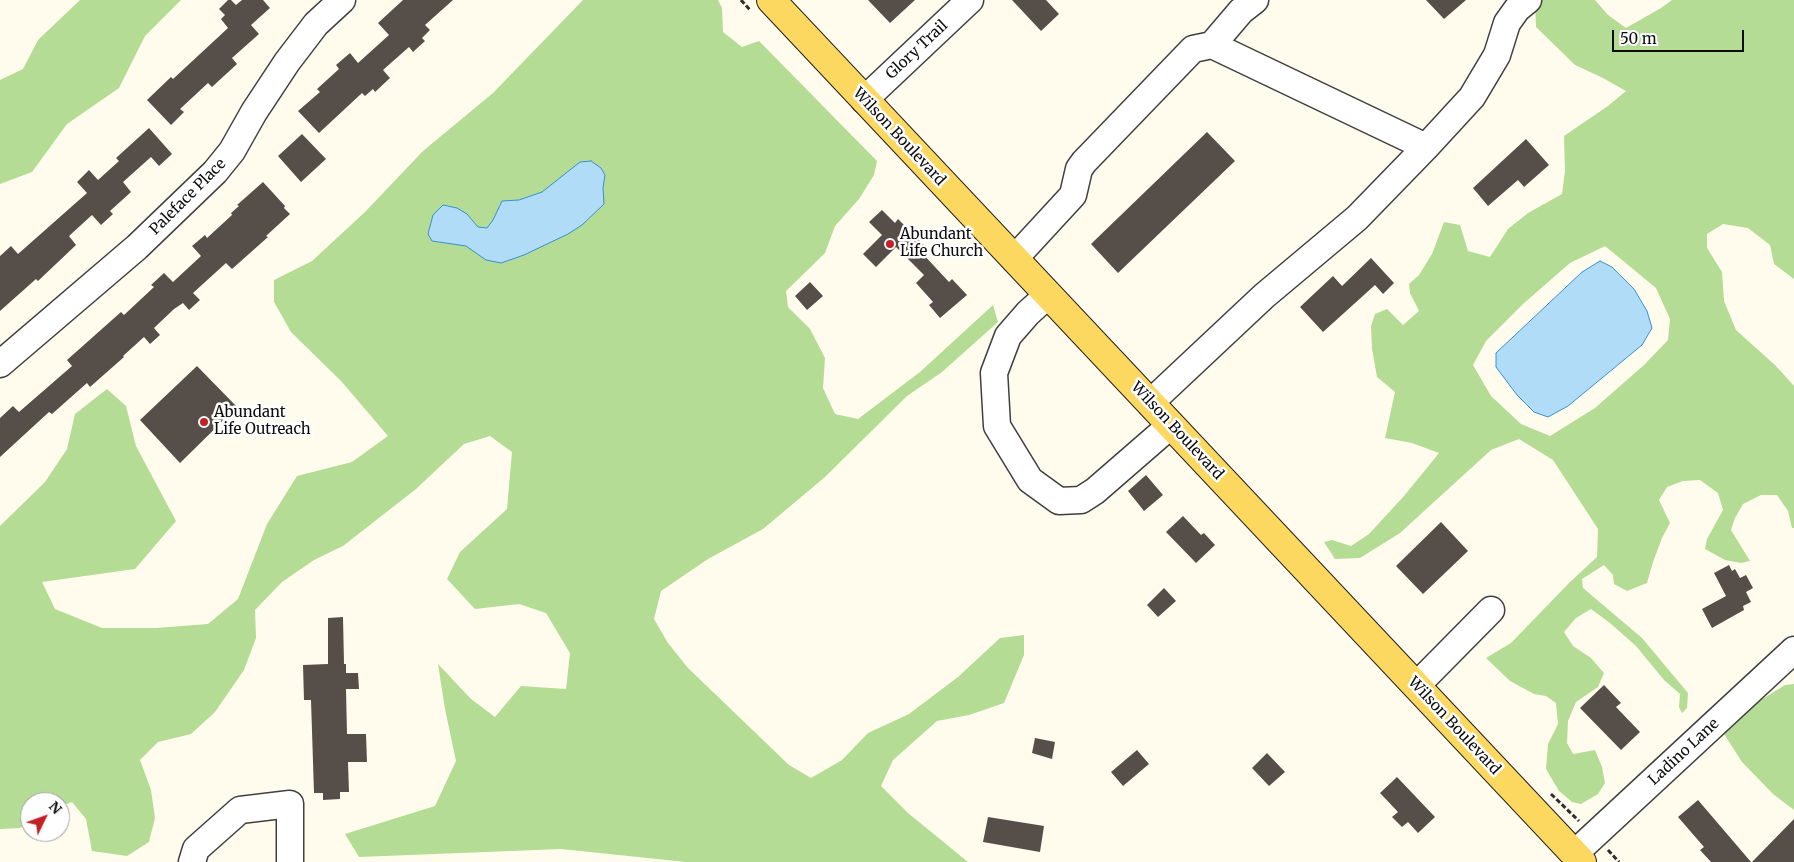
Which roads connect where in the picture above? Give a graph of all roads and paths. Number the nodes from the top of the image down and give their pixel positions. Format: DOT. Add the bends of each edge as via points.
graph roads {
  1 [pos="342,0"];
  2 [pos="771,0"];
  3 [pos="970,0"];
  4 [pos="1255,0"];
  5 [pos="1528,0"];
  6 [pos="1212,45"];
  7 [pos="864,100"];
  8 [pos="1426,147"];
  9 [pos="1014,259"];
  10 [pos="1048,295"];
  11 [pos="0,364"];
  12 [pos="1150,403"];
  13 [pos="1171,425"];
  14 [pos="1491,610"];
  15 [pos="1794,650"];
  16 [pos="1416,686"];
  17 [pos="1578,858"];
  18 [pos="192,862"];
  19 [pos="290,862"];
  1 -- 11 [label="street, Paleface Place" via="316,24 287,62 232,151 215,172 137,247"];
  2 -- 7 [label="main road, Wilson Boulevard"];
  3 -- 7 [label="street, Glory Trail"];
  4 -- 6 [label="street" via="1241,11"];
  5 -- 8 [label="street" via="1508,23 1497,54 1472,97"];
  6 -- 8 [label="street"];
  6 -- 9 [label="street" via="1193,49 1084,162 1079,169 1073,195"];
  7 -- 9 [label="main road, Wilson Boulevard"];
  8 -- 12 [label="street" via="1357,218 1264,296"];
  9 -- 10 [label="main road, Wilson Boulevard"];
  10 -- 12 [label="main road, Wilson Boulevard"];
  10 -- 13 [label="street" via="1008,336 994,373 997,426 1030,480 1059,501 1081,500"];
  12 -- 13 [label="main road, Wilson Boulevard"];
  13 -- 16 [label="main road, Wilson Boulevard"];
  14 -- 16 [label="street"];
  15 -- 17 [label="street, Ladino Lane"];
  16 -- 17 [label="main road, Wilson Boulevard"];
  18 -- 19 [label="street" via="196,849 240,810 290,804"];
}
